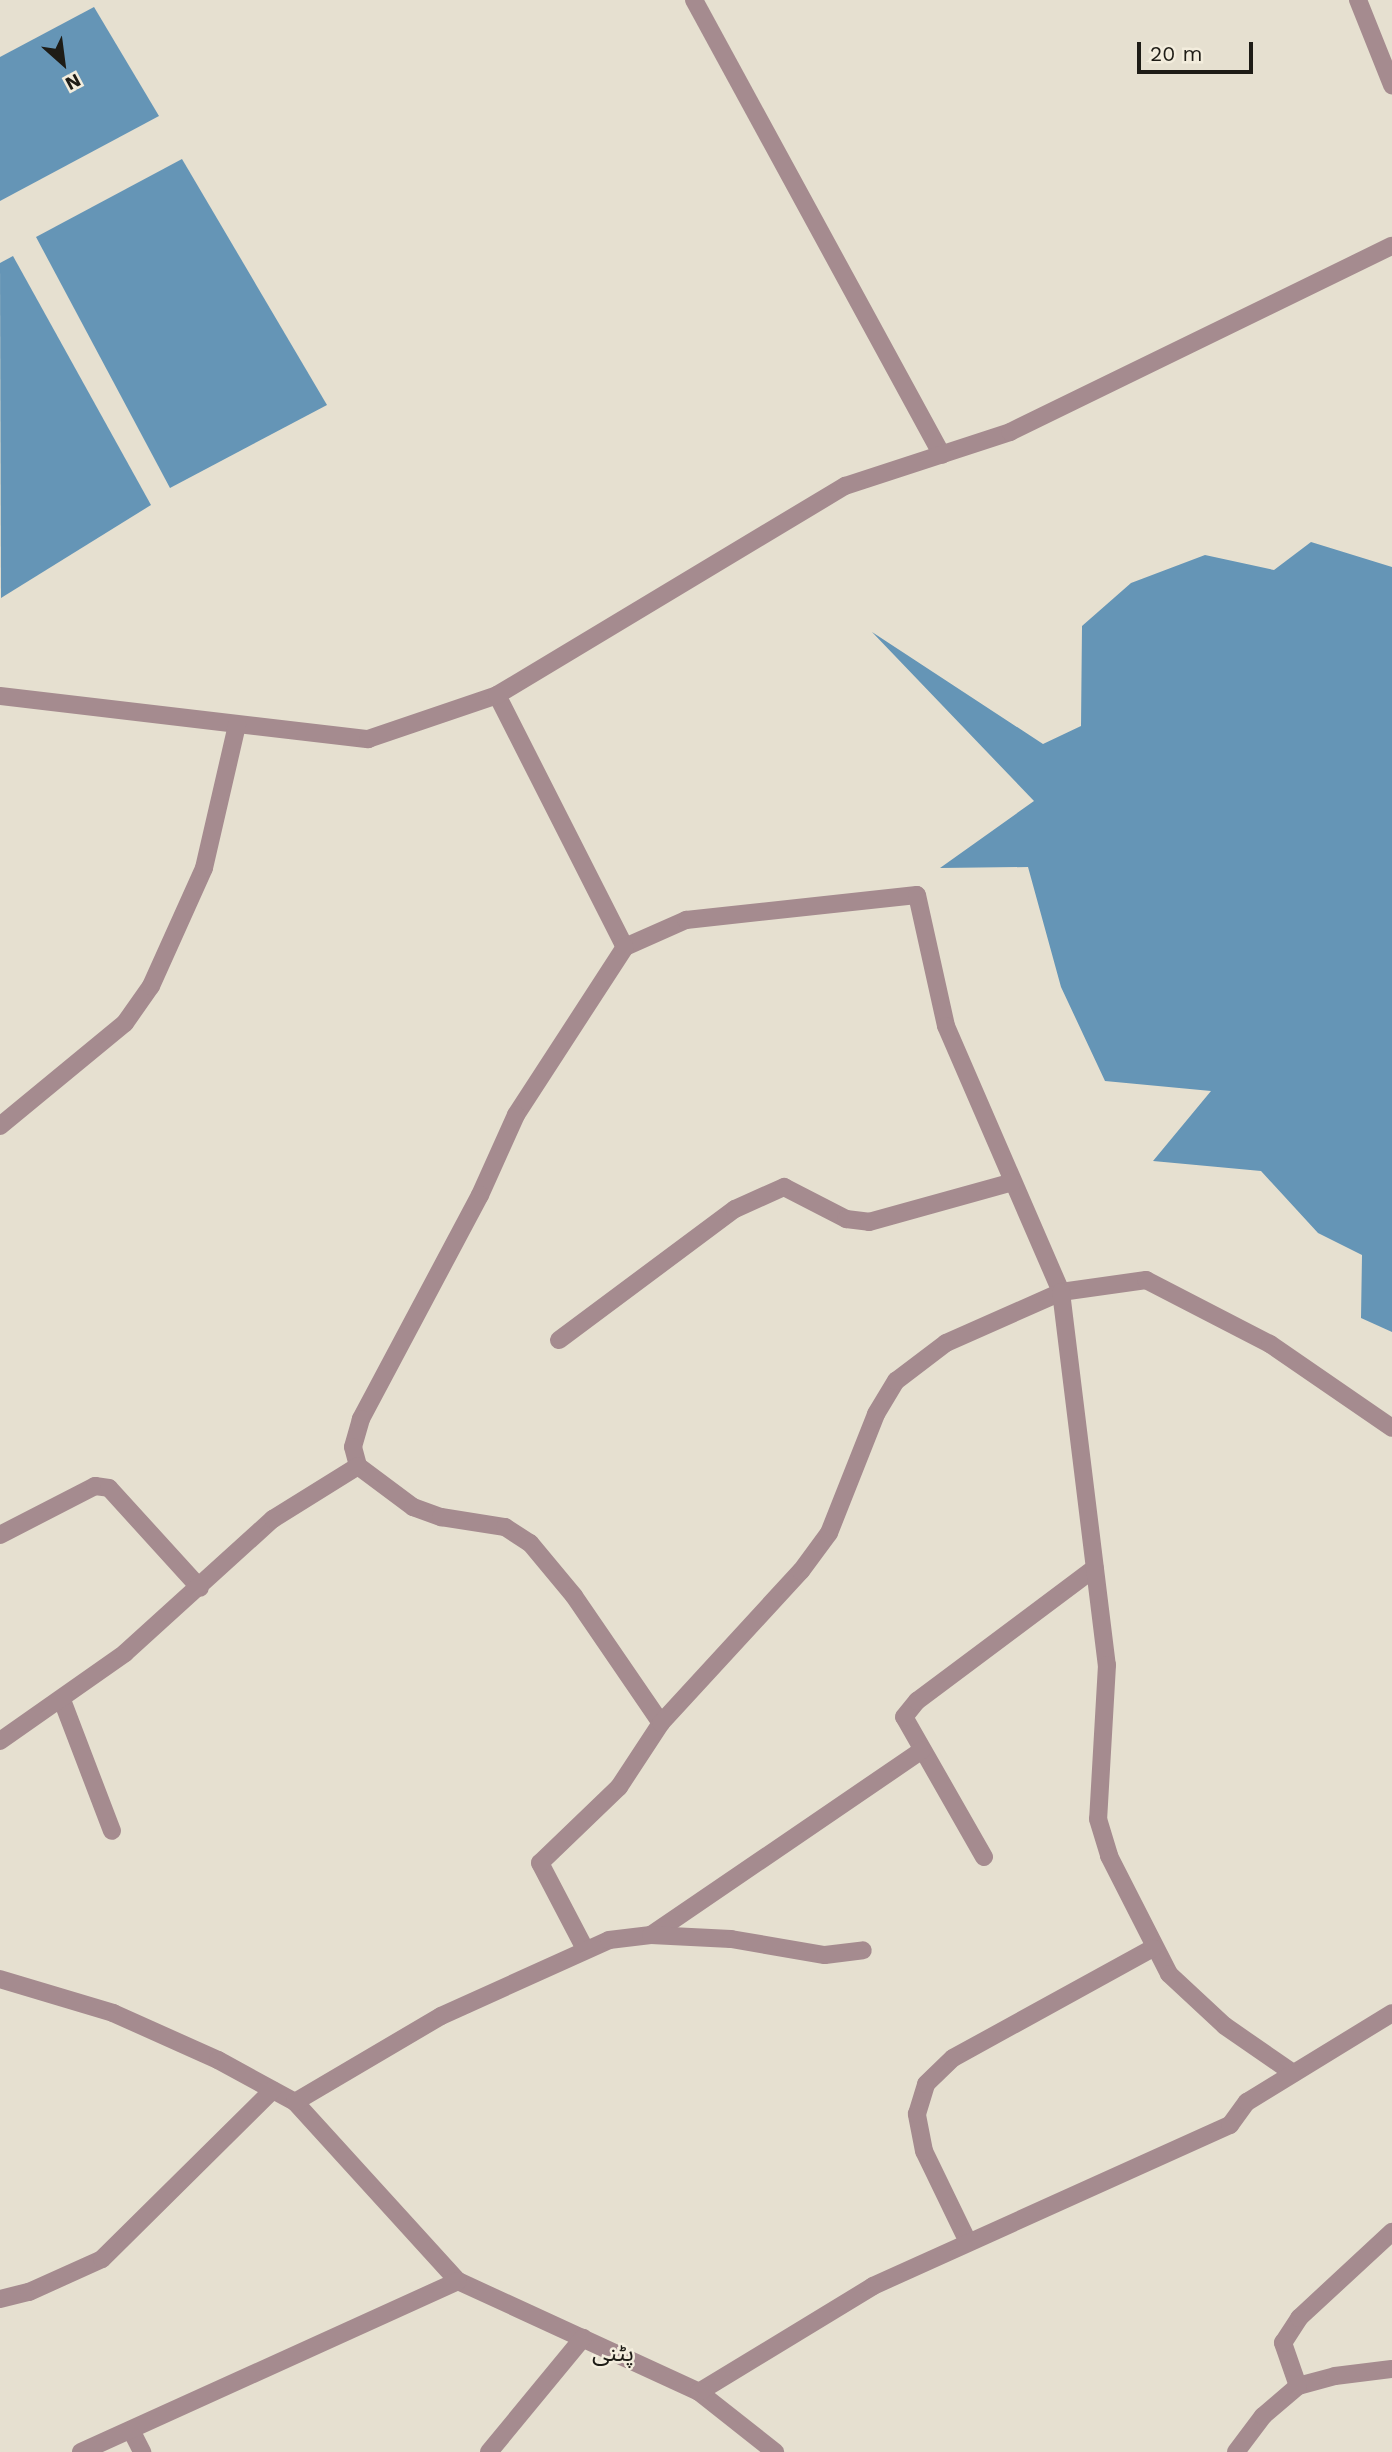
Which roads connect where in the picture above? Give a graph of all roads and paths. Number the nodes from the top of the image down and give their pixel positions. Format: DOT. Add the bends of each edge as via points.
graph roads {
  1 [pos="694,0"];
  2 [pos="1358,0"];
  3 [pos="1392,85"];
  4 [pos="1392,246"];
  5 [pos="942,455"];
  6 [pos="497,695"];
  7 [pos="0,696"];
  8 [pos="237,725"];
  9 [pos="625,947"];
  10 [pos="0,1126"];
  11 [pos="1013,1182"];
  12 [pos="1061,1292"];
  13 [pos="559,1340"];
  14 [pos="1392,1428"];
  15 [pos="358,1466"];
  16 [pos="0,1535"];
  17 [pos="1095,1568"];
  18 [pos="200,1588"];
  19 [pos="62,1700"];
  20 [pos="661,1723"];
  21 [pos="0,1741"];
  22 [pos="922,1750"];
  23 [pos="113,1831"];
  24 [pos="984,1857"];
  25 [pos="651,1935"];
  26 [pos="584,1947"];
  27 [pos="1153,1948"];
  28 [pos="863,1950"];
  29 [pos="0,1979"];
  30 [pos="1392,2013"];
  31 [pos="1293,2073"];
  32 [pos="272,2090"];
  33 [pos="295,2102"];
  34 [pos="1392,2232"];
  35 [pos="968,2242"];
  36 [pos="458,2281"];
  37 [pos="0,2299"];
  38 [pos="583,2338"];
  39 [pos="1392,2370"];
  40 [pos="1298,2386"];
  41 [pos="699,2392"];
  42 [pos="131,2430"];
  43 [pos="80,2452"];
  44 [pos="142,2452"];
  45 [pos="489,2452"];
  46 [pos="775,2452"];
  47 [pos="1236,2452"];
  1 -- 5 [label="street"];
  2 -- 3 [label="street"];
  4 -- 5 [label="street" via="1010,432"];
  5 -- 6 [label="street" via="845,486"];
  6 -- 8 [label="street" via="368,738"];
  6 -- 9 [label="street"];
  7 -- 8 [label="street"];
  8 -- 10 [label="street" via="204,868 151,986 125,1023"];
  9 -- 11 [label="street" via="685,920 917,895 946,1026"];
  9 -- 15 [label="street" via="516,1115 480,1195 361,1419 354,1447"];
  11 -- 12 [label="street"];
  11 -- 13 [label="street" via="869,1222 846,1219 784,1187 735,1209"];
  12 -- 14 [label="street" via="1146,1280 1270,1344"];
  12 -- 17 [label="street"];
  12 -- 20 [label="street" via="946,1343 896,1381 876,1414 829,1533 801,1571"];
  15 -- 18 [label="street" via="273,1519"];
  15 -- 20 [label="street" via="413,1507 441,1517 505,1527 530,1543 574,1596"];
  16 -- 18 [label="street" via="95,1486 109,1488"];
  17 -- 22 [label="street" via="917,1701 905,1717"];
  17 -- 27 [label="street" via="1107,1665 1097,1819 1109,1856"];
  18 -- 19 [label="street"];
  19 -- 21 [label="street"];
  19 -- 23 [label="street"];
  20 -- 26 [label="street" via="619,1787 540,1863"];
  22 -- 24 [label="street"];
  22 -- 25 [label="street"];
  25 -- 26 [label="street"];
  25 -- 28 [label="street" via="731,1939 825,1955"];
  26 -- 33 [label="street" via="441,2016"];
  27 -- 31 [label="street" via="1169,1974 1225,2026"];
  27 -- 35 [label="street" via="953,2058 926,2084 917,2114 924,2151"];
  29 -- 32 [label="street" via="113,2013"];
  30 -- 31 [label="street"];
  31 -- 35 [label="street" via="1247,2102 1230,2124"];
  32 -- 33 [label="street"];
  32 -- 37 [label="street" via="102,2259 29,2292"];
  33 -- 36 [label="street"];
  34 -- 40 [label="street" via="1298,2318 1283,2343"];
  35 -- 41 [label="street" via="873,2286"];
  36 -- 38 [label="street"];
  36 -- 42 [label="street"];
  38 -- 41 [label="street"];
  38 -- 45 [label="street"];
  39 -- 40 [label="street" via="1357,2372"];
  40 -- 47 [label="street" via="1263,2416"];
  41 -- 46 [label="street"];
  42 -- 43 [label="street"];
  42 -- 44 [label="street"];
}
